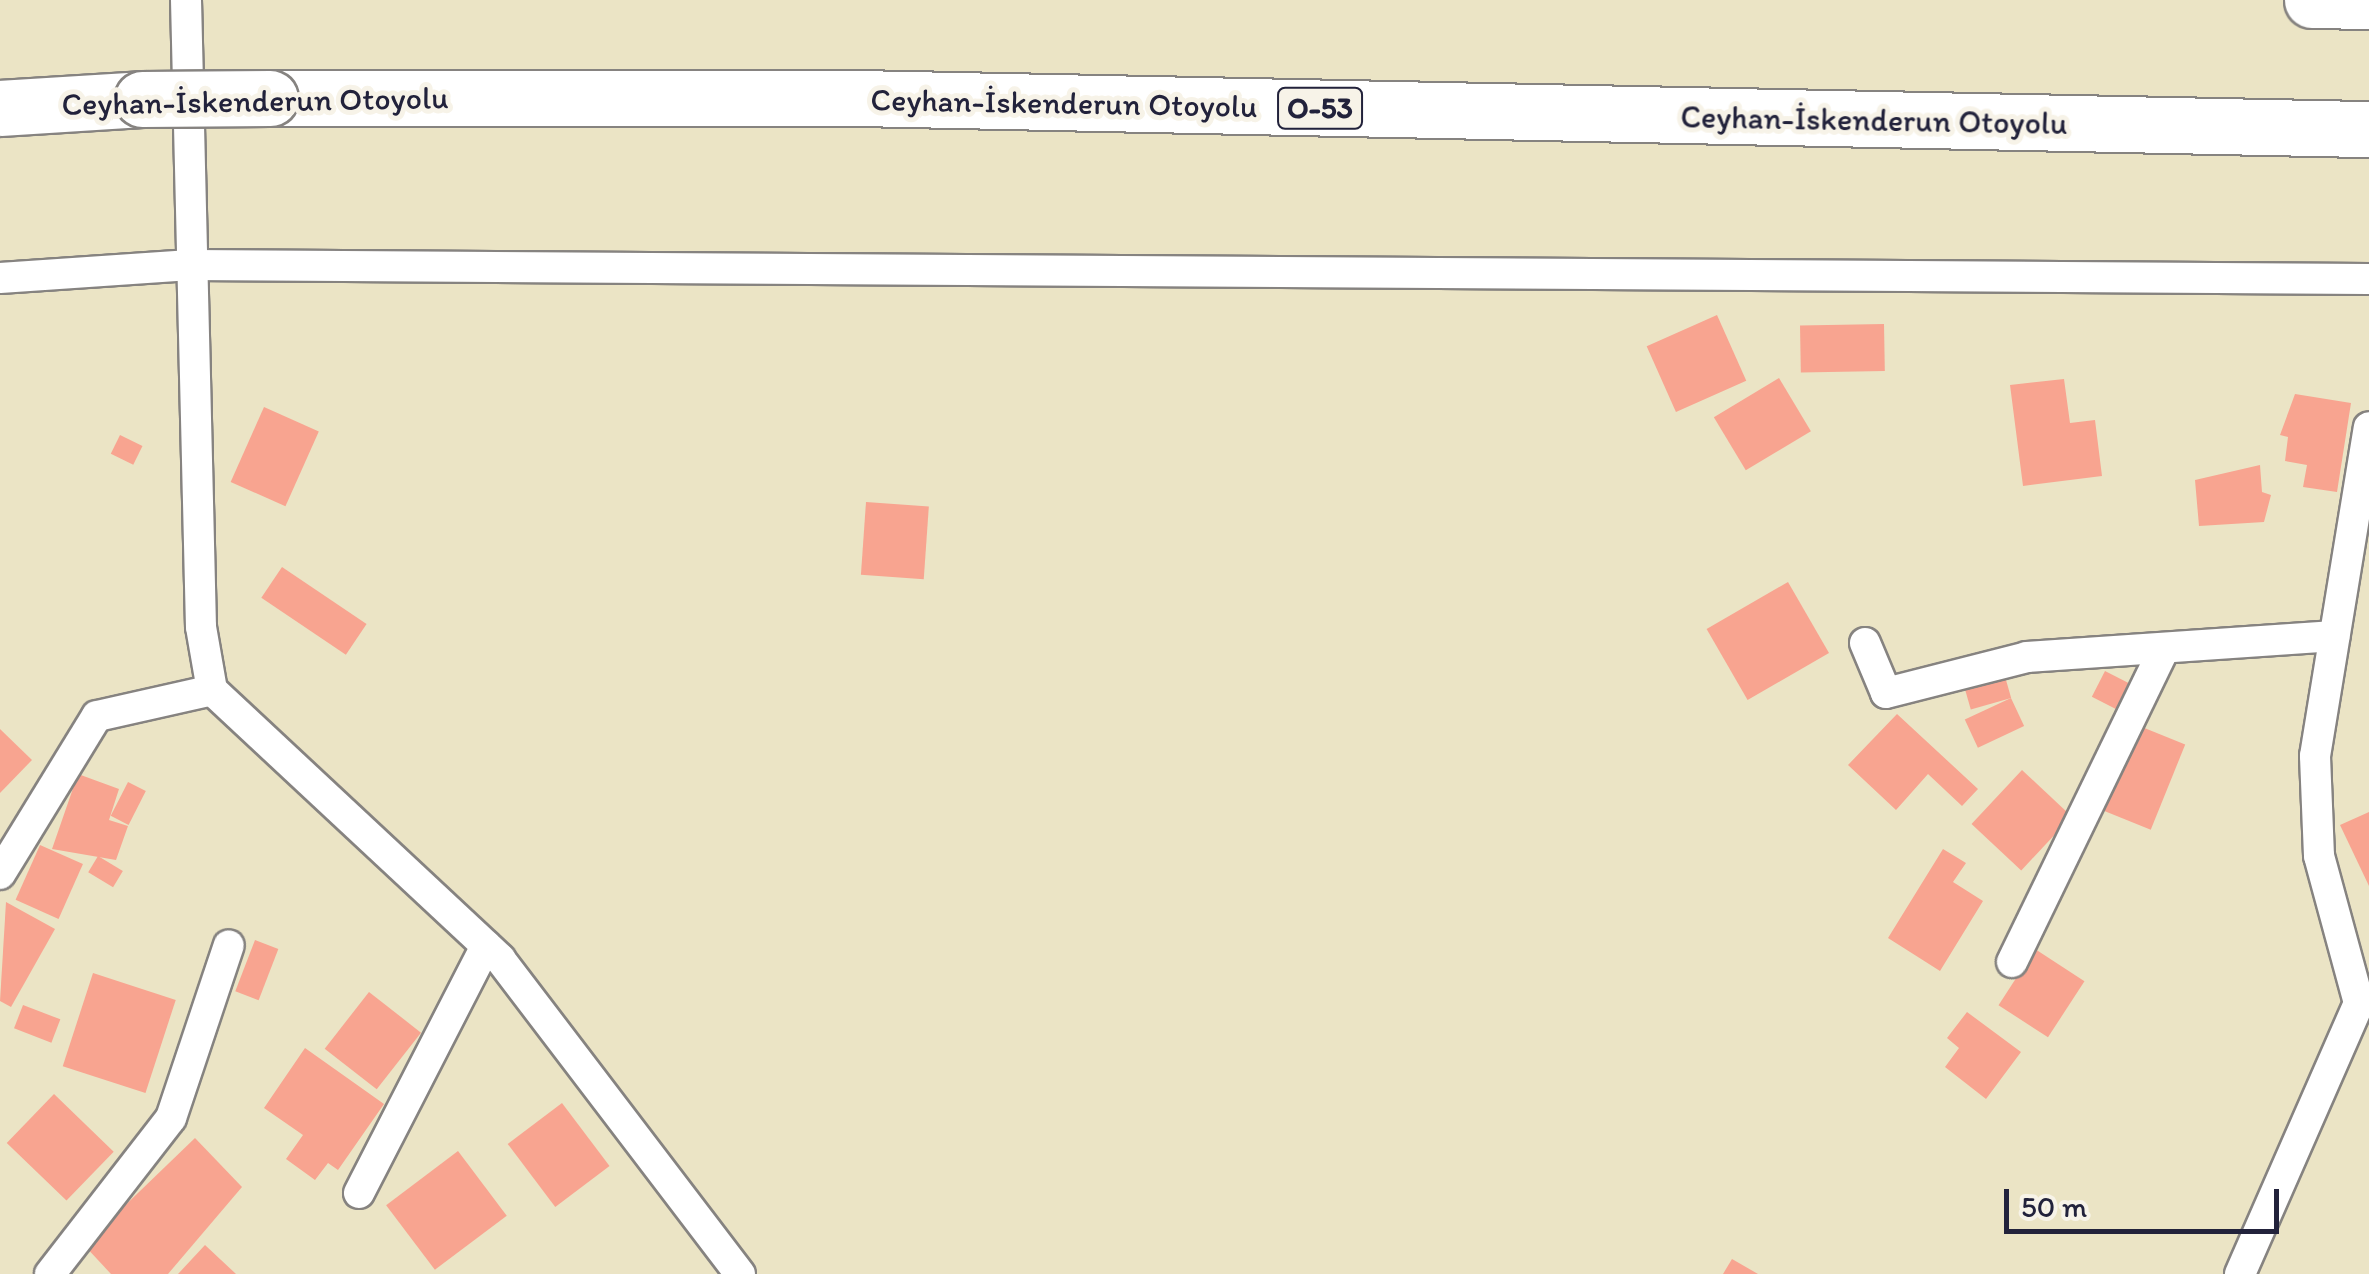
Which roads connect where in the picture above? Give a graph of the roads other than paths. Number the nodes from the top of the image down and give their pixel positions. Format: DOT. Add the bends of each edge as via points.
graph roads {
  1 [pos="186,0"];
  2 [pos="2312,0"];
  3 [pos="2369,1"];
  4 [pos="0,108"];
  5 [pos="2369,129"];
  6 [pos="192,266"];
  7 [pos="0,278"];
  8 [pos="2369,279"];
  9 [pos="2369,427"];
  10 [pos="2334,636"];
  11 [pos="1865,643"];
  12 [pos="2164,649"];
  13 [pos="212,690"];
  14 [pos="0,874"];
  15 [pos="229,945"];
  16 [pos="486,946"];
  17 [pos="2012,962"];
  18 [pos="359,1193"];
  19 [pos="50,1274"];
  20 [pos="740,1274"];
  21 [pos="2240,1274"];
  1 -- 6 [label="street"];
  2 -- 3 [label="highway"];
  4 -- 5 [label="highway, Ceyhan-İskenderun Otoyolu / O-53, bridge" via="142,99 858,98"];
  6 -- 7 [label="street"];
  6 -- 8 [label="street"];
  6 -- 13 [label="street" via="201,627"];
  9 -- 10 [label="street"];
  10 -- 12 [label="street"];
  10 -- 21 [label="street" via="2314,756 2319,856 2359,1003"];
  11 -- 12 [label="street" via="1886,693 2027,657"];
  12 -- 17 [label="street"];
  13 -- 14 [label="street" via="96,716"];
  13 -- 16 [label="street"];
  15 -- 19 [label="street" via="172,1118"];
  16 -- 18 [label="street"];
  16 -- 20 [label="street"];
}
